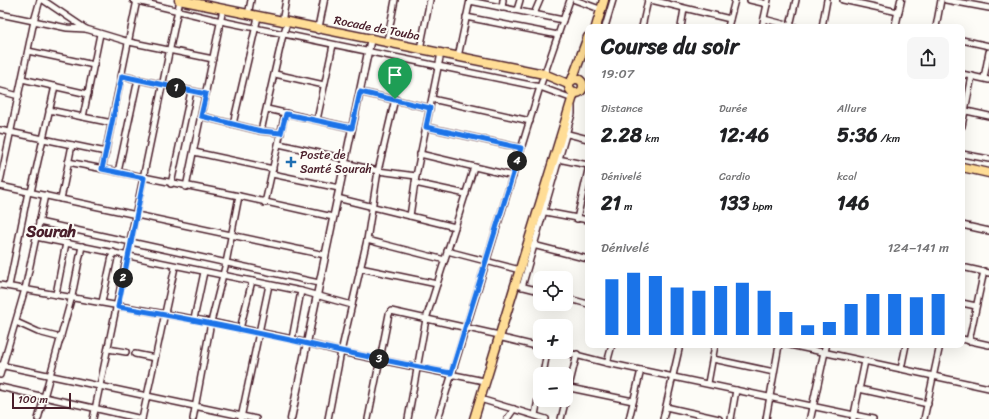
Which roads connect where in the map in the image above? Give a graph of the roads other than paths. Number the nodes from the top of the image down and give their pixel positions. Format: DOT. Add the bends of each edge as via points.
graph roads {
  1 [pos="42,0"];
  2 [pos="180,0"];
  3 [pos="251,0"];
  4 [pos="286,0"];
  5 [pos="324,0"];
  6 [pos="395,0"];
  7 [pos="430,0"];
  8 [pos="470,0"];
  9 [pos="503,0"];
  10 [pos="520,0"];
  11 [pos="540,0"];
  12 [pos="570,0"];
  13 [pos="575,0"];
  14 [pos="600,0"];
  15 [pos="604,0"];
  16 [pos="613,0"];
  17 [pos="648,0"];
  18 [pos="651,0"];
  19 [pos="735,0"];
  20 [pos="750,0"];
  21 [pos="796,0"];
  22 [pos="827,0"];
  23 [pos="843,0"];
  24 [pos="901,0"];
  25 [pos="941,0"];
  26 [pos="946,0"];
  27 [pos="136,1"];
  28 [pos="768,2"];
  29 [pos="862,2"];
  30 [pos="674,3"];
  31 [pos="502,8"];
  32 [pos="597,8"];
  33 [pos="989,8"];
  34 [pos="223,9"];
  35 [pos="684,9"];
  36 [pos="517,10"];
  37 [pos="178,11"];
  38 [pos="898,12"];
  39 [pos="0,14"];
  40 [pos="534,14"];
  41 [pos="248,15"];
  42 [pos="258,17"];
  43 [pos="466,17"];
  44 [pos="730,19"];
  45 [pos="764,19"];
  46 [pos="563,20"];
  47 [pos="34,21"];
  48 [pos="220,21"];
  49 [pos="284,22"];
  50 [pos="592,24"];
  51 [pos="597,24"];
  52 [pos="606,24"];
  53 [pos="643,24"];
  54 [pos="682,24"];
  55 [pos="729,24"];
  56 [pos="763,24"];
  57 [pos="782,24"];
  58 [pos="792,24"];
  59 [pos="823,24"];
  60 [pos="896,24"];
  61 [pos="937,24"];
  62 [pos="255,28"];
  63 [pos="86,29"];
  64 [pos="318,30"];
  65 [pos="100,34"];
  66 [pos="283,34"];
  67 [pos="558,35"];
  68 [pos="371,38"];
  69 [pos="386,41"];
  70 [pos="965,41"];
  71 [pos="128,42"];
  72 [pos="333,45"];
  73 [pos="989,46"];
  74 [pos="420,49"];
  75 [pos="28,51"];
  76 [pos="170,51"];
  77 [pos="368,51"];
  78 [pos="585,51"];
  79 [pos="989,52"];
  80 [pos="441,53"];
  81 [pos="458,57"];
  82 [pos="213,59"];
  83 [pos="585,61"];
  84 [pos="94,65"];
  85 [pos="438,67"];
  86 [pos="275,74"];
  87 [pos="544,74"];
  88 [pos="965,75"];
  89 [pos="122,76"];
  90 [pos="972,76"];
  91 [pos="22,79"];
  92 [pos="986,79"];
  93 [pos="138,80"];
  94 [pos="578,83"];
  95 [pos="324,85"];
  96 [pos="55,86"];
  97 [pos="163,86"];
  98 [pos="540,87"];
  99 [pos="191,91"];
  100 [pos="0,92"];
  101 [pos="360,92"];
  102 [pos="88,94"];
  103 [pos="206,94"];
  104 [pos="18,96"];
  105 [pos="577,96"];
  106 [pos="395,99"];
  107 [pos="432,99"];
  108 [pos="965,106"];
  109 [pos="430,108"];
  110 [pos="267,109"];
  111 [pos="49,110"];
  112 [pos="965,110"];
  113 [pos="286,114"];
  114 [pos="201,116"];
  115 [pos="989,116"];
  116 [pos="83,117"];
  117 [pos="317,120"];
  118 [pos="530,121"];
  119 [pos="112,123"];
  120 [pos="233,124"];
  121 [pos="426,127"];
  122 [pos="352,128"];
  123 [pos="0,130"];
  124 [pos="261,131"];
  125 [pos="11,132"];
  126 [pos="281,133"];
  127 [pos="564,133"];
  128 [pos="585,137"];
  129 [pos="42,138"];
  130 [pos="279,144"];
  131 [pos="72,145"];
  132 [pos="521,148"];
  133 [pos="106,152"];
  134 [pos="194,152"];
  135 [pos="420,154"];
  136 [pos="965,155"];
  137 [pos="558,159"];
  138 [pos="989,159"];
  139 [pos="345,161"];
  140 [pos="68,162"];
  141 [pos="585,164"];
  142 [pos="474,167"];
  143 [pos="965,168"];
  144 [pos="102,169"];
  145 [pos="272,171"];
  146 [pos="378,171"];
  147 [pos="118,172"];
  148 [pos="965,173"];
  149 [pos="989,173"];
  150 [pos="416,176"];
  151 [pos="513,176"];
  152 [pos="144,178"];
  153 [pos="989,178"];
  154 [pos="0,182"];
  155 [pos="415,183"];
  156 [pos="585,183"];
  157 [pos="172,184"];
  158 [pos="0,186"];
  159 [pos="186,187"];
  160 [pos="339,188"];
  161 [pos="29,192"];
  162 [pos="466,194"];
  163 [pos="45,196"];
  164 [pos="239,196"];
  165 [pos="337,198"];
  166 [pos="61,199"];
  167 [pos="265,203"];
  168 [pos="372,207"];
  169 [pos="541,211"];
  170 [pos="136,215"];
  171 [pos="410,216"];
  172 [pos="333,217"];
  173 [pos="577,218"];
  174 [pos="585,219"];
  175 [pos="40,222"];
  176 [pos="965,226"];
  177 [pos="455,227"];
  178 [pos="989,231"];
  179 [pos="231,234"];
  180 [pos="36,237"];
  181 [pos="367,240"];
  182 [pos="131,241"];
  183 [pos="66,243"];
  184 [pos="533,245"];
  185 [pos="82,246"];
  186 [pos="448,251"];
  187 [pos="113,252"];
  188 [pos="326,255"];
  189 [pos="128,256"];
  190 [pos="585,258"];
  191 [pos="445,260"];
  192 [pos="487,261"];
  193 [pos="226,263"];
  194 [pos="175,267"];
  195 [pos="360,268"];
  196 [pos="965,268"];
  197 [pos="520,270"];
  198 [pos="204,272"];
  199 [pos="986,272"];
  200 [pos="223,275"];
  201 [pos="252,281"];
  202 [pos="320,283"];
  203 [pos="437,284"];
  204 [pos="0,285"];
  205 [pos="269,285"];
  206 [pos="10,286"];
  207 [pos="518,286"];
  208 [pos="25,289"];
  209 [pos="533,290"];
  210 [pos="301,291"];
  211 [pos="56,294"];
  212 [pos="72,296"];
  213 [pos="317,296"];
  214 [pos="573,300"];
  215 [pos="102,302"];
  216 [pos="585,303"];
  217 [pos="965,304"];
  218 [pos="352,305"];
  219 [pos="976,306"];
  220 [pos="118,307"];
  221 [pos="165,314"];
  222 [pos="194,319"];
  223 [pos="426,319"];
  224 [pos="16,322"];
  225 [pos="211,322"];
  226 [pos="466,328"];
  227 [pos="240,329"];
  228 [pos="259,333"];
  229 [pos="498,336"];
  230 [pos="61,338"];
  231 [pos="292,339"];
  232 [pos="965,339"];
  233 [pos="969,340"];
  234 [pos="306,342"];
  235 [pos="533,345"];
  236 [pos="989,345"];
  237 [pos="108,348"];
  238 [pos="611,348"];
  239 [pos="677,348"];
  240 [pos="714,348"];
  241 [pos="778,348"];
  242 [pos="805,348"];
  243 [pos="825,348"];
  244 [pos="905,348"];
  245 [pos="939,348"];
  246 [pos="126,352"];
  247 [pos="341,352"];
  248 [pos="824,352"];
  249 [pos="573,353"];
  250 [pos="135,354"];
  251 [pos="577,354"];
  252 [pos="155,358"];
  253 [pos="379,359"];
  254 [pos="712,359"];
  255 [pos="865,361"];
  256 [pos="607,363"];
  257 [pos="1,365"];
  258 [pos="417,367"];
  259 [pos="901,369"];
  260 [pos="641,370"];
  261 [pos="774,372"];
  262 [pos="451,373"];
  263 [pos="573,373"];
  264 [pos="0,375"];
  265 [pos="934,376"];
  266 [pos="50,377"];
  267 [pos="672,377"];
  268 [pos="484,381"];
  269 [pos="708,383"];
  270 [pos="0,387"];
  271 [pos="100,387"];
  272 [pos="989,388"];
  273 [pos="573,389"];
  274 [pos="859,389"];
  275 [pos="736,390"];
  276 [pos="147,396"];
  277 [pos="770,396"];
  278 [pos="44,398"];
  279 [pos="480,399"];
  280 [pos="633,401"];
  281 [pos="928,404"];
  282 [pos="813,406"];
  283 [pos="196,407"];
  284 [pos="537,407"];
  285 [pos="564,407"];
  286 [pos="666,407"];
  287 [pos="96,409"];
  288 [pos="514,409"];
  289 [pos="535,415"];
  290 [pos="241,417"];
  291 [pos="854,417"];
  292 [pos="38,419"];
  293 [pos="93,419"];
  294 [pos="142,419"];
  295 [pos="193,419"];
  296 [pos="256,419"];
  297 [pos="291,419"];
  298 [pos="328,419"];
  299 [pos="368,419"];
  300 [pos="408,419"];
  301 [pos="438,419"];
  302 [pos="474,419"];
  303 [pos="507,419"];
  304 [pos="546,419"];
  305 [pos="561,419"];
  306 [pos="629,419"];
  307 [pos="663,419"];
  308 [pos="718,419"];
  309 [pos="731,419"];
  310 [pos="766,419"];
  311 [pos="810,419"];
  312 [pos="873,419"];
  313 [pos="924,419"];
  1 -- 47 [label="street"];
  1 -- 63 [label="street"];
  2 -- 34 [label="main road, Rocade de Touba"];
  2 -- 37 [label="street"];
  3 -- 41 [label="street"];
  4 -- 49 [label="street"];
  5 -- 64 [label="street"];
  6 -- 69 [label="street"];
  7 -- 74 [label="street"];
  8 -- 31 [label="street"];
  8 -- 43 [label="street"];
  9 -- 31 [label="street"];
  10 -- 36 [label="street"];
  11 -- 40 [label="street"];
  12 -- 46 [label="street"];
  13 -- 32 [label="street"];
  14 -- 32 [label="main road"];
  15 -- 51 [label="main road"];
  16 -- 52 [label="street"];
  17 -- 53 [label="street"];
  18 -- 30 [label="street"];
  19 -- 44 [label="street"];
  20 -- 28 [label="street"];
  21 -- 58 [label="street"];
  22 -- 59 [label="street"];
  23 -- 29 [label="street"];
  24 -- 38 [label="street"];
  25 -- 61 [label="street"];
  26 -- 33 [label="street"];
  27 -- 37 [label="street"];
  27 -- 71 [label="street"];
  28 -- 45 [label="street"];
  29 -- 38 [label="street"];
  30 -- 35 [label="street"];
  31 -- 36 [label="street"];
  32 -- 50 [label="main road"];
  34 -- 41 [label="main road, Rocade de Touba"];
  34 -- 48 [label="street"];
  35 -- 44 [label="street"];
  35 -- 54 [label="street"];
  36 -- 40 [label="street"];
  37 -- 48 [label="street"];
  37 -- 76 [label="street"];
  38 -- 60 [label="street"];
  39 -- 47 [label="street"];
  40 -- 46 [label="street"];
  41 -- 42 [label="main road, Rocade de Touba"];
  42 -- 49 [label="main road, Rocade de Touba"];
  42 -- 62 [label="street"];
  43 -- 67 [label="street"];
  43 -- 81 [label="street"];
  44 -- 55 [label="street"];
  45 -- 56 [label="street"];
  45 -- 57 [label="street"];
  46 -- 67 [label="street"];
  47 -- 63 [label="street" via="72,29"];
  47 -- 75 [label="street"];
  48 -- 62 [label="street"];
  48 -- 82 [label="street"];
  49 -- 64 [label="main road, Rocade de Touba"];
  49 -- 66 [label="street"];
  62 -- 66 [label="street"];
  62 -- 120 [label="street"];
  63 -- 65 [label="street"];
  64 -- 68 [label="main road, Rocade de Touba"];
  65 -- 71 [label="street"];
  65 -- 84 [label="street"];
  66 -- 72 [label="street"];
  66 -- 86 [label="street"];
  67 -- 87 [label="street"];
  68 -- 69 [label="main road, Rocade de Touba"];
  68 -- 77 [label="street"];
  69 -- 74 [label="main road, Rocade de Touba"];
  70 -- 73 [label="street"];
  71 -- 76 [label="street"];
  71 -- 89 [label="street"];
  72 -- 77 [label="street"];
  72 -- 95 [label="street"];
  74 -- 80 [label="main road, Rocade de Touba"];
  75 -- 84 [label="street"];
  75 -- 91 [label="street"];
  76 -- 82 [label="street"];
  76 -- 97 [label="street"];
  77 -- 85 [label="street"];
  77 -- 101 [label="street"];
  78 -- 94 [label="main road"];
  79 -- 92 [label="street"];
  80 -- 81 [label="main road, Rocade de Touba"];
  80 -- 85 [label="street"];
  81 -- 87 [label="main road, Rocade de Touba"];
  82 -- 103 [label="street"];
  83 -- 94 [label="main road"];
  84 -- 102 [label="street"];
  85 -- 98 [label="street"];
  85 -- 107 [label="street"];
  86 -- 95 [label="street"];
  86 -- 110 [label="street"];
  87 -- 94 [label="main road, Rocade de Touba"];
  87 -- 98 [label="street"];
  88 -- 90 [label="street"];
  89 -- 93 [label="street"];
  89 -- 119 [label="street"];
  90 -- 92 [label="street"];
  90 -- 108 [label="street"];
  91 -- 96 [label="street"];
  91 -- 104 [label="street"];
  93 -- 97 [label="street"];
  93 -- 147 [label="street"];
  94 -- 105 [label="main road" via="583,86"];
  94 -- 105 [label="main road" via="569,90"];
  95 -- 117 [label="street"];
  96 -- 102 [label="street"];
  96 -- 111 [label="street"];
  97 -- 99 [label="street"];
  97 -- 152 [label="street"];
  98 -- 105 [label="street"];
  98 -- 118 [label="street"];
  99 -- 103 [label="street"];
  99 -- 157 [label="street"];
  100 -- 104 [label="street"];
  101 -- 106 [label="street"];
  101 -- 122 [label="street"];
  102 -- 116 [label="street"];
  103 -- 114 [label="street"];
  104 -- 125 [label="street"];
  105 -- 127 [label="main road"];
  106 -- 109 [label="street"];
  106 -- 146 [label="street"];
  107 -- 109 [label="street"];
  107 -- 118 [label="street"];
  109 -- 121 [label="street"];
  110 -- 113 [label="street"];
  110 -- 124 [label="street"];
  111 -- 116 [label="street"];
  111 -- 129 [label="street"];
  112 -- 115 [label="street"];
  113 -- 117 [label="street"];
  113 -- 126 [label="street"];
  114 -- 120 [label="street"];
  114 -- 134 [label="street"];
  116 -- 119 [label="street"];
  117 -- 122 [label="street"];
  118 -- 132 [label="street"];
  119 -- 133 [label="street"];
  120 -- 124 [label="street"];
  121 -- 132 [label="street"];
  121 -- 135 [label="street"];
  122 -- 139 [label="street"];
  123 -- 125 [label="street"];
  124 -- 126 [label="street"];
  125 -- 129 [label="street"];
  125 -- 154 [label="street"];
  126 -- 130 [label="street"];
  127 -- 128 [label="street"];
  127 -- 137 [label="street"];
  127 -- 169 [label="main road"];
  129 -- 131 [label="street"];
  129 -- 161 [label="street"];
  130 -- 139 [label="street"];
  130 -- 145 [label="street"];
  131 -- 133 [label="street"];
  131 -- 140 [label="street"];
  132 -- 151 [label="street"];
  133 -- 144 [label="street"];
  134 -- 145 [label="street"];
  134 -- 159 [label="street"];
  135 -- 142 [label="street"];
  135 -- 150 [label="street"];
  136 -- 138 [label="street"];
  137 -- 141 [label="street"];
  137 -- 169 [label="street"];
  139 -- 146 [label="street"];
  139 -- 160 [label="street"];
  140 -- 144 [label="street"];
  140 -- 166 [label="street"];
  142 -- 151 [label="street"];
  142 -- 162 [label="street"];
  143 -- 149 [label="main road"];
  144 -- 147 [label="street"];
  145 -- 160 [label="street"];
  145 -- 167 [label="street"];
  146 -- 150 [label="street"];
  146 -- 168 [label="street"];
  147 -- 152 [label="street"];
  148 -- 153 [label="main road"];
  150 -- 155 [label="street"];
  151 -- 192 [label="street"];
  152 -- 157 [label="street"];
  152 -- 170 [label="street"];
  155 -- 162 [label="street"];
  155 -- 171 [label="street"];
  156 -- 173 [label="street"];
  157 -- 159 [label="street"];
  158 -- 161 [label="street"];
  159 -- 164 [label="street"];
  160 -- 165 [label="street"];
  161 -- 163 [label="street"];
  161 -- 206 [label="street"];
  162 -- 177 [label="street"];
  163 -- 166 [label="street"];
  163 -- 175 [label="street"];
  164 -- 167 [label="street"];
  164 -- 179 [label="street"];
  165 -- 168 [label="street"];
  165 -- 172 [label="street"];
  166 -- 170 [label="street"];
  167 -- 172 [label="street"];
  168 -- 171 [label="street"];
  168 -- 181 [label="street"];
  169 -- 173 [label="street"];
  169 -- 184 [label="street"];
  169 -- 197 [label="main road"];
  170 -- 179 [label="street"];
  170 -- 182 [label="street"];
  171 -- 177 [label="street"];
  172 -- 188 [label="street"];
  173 -- 174 [label="street"];
  175 -- 180 [label="street"];
  175 -- 182 [label="street"];
  176 -- 178 [label="street"];
  177 -- 186 [label="street"];
  179 -- 188 [label="street"];
  179 -- 193 [label="street"];
  180 -- 183 [label="street"];
  180 -- 208 [label="street"];
  181 -- 191 [label="street"];
  181 -- 195 [label="street"];
  182 -- 189 [label="street"];
  182 -- 193 [label="street"];
  183 -- 185 [label="street"];
  183 -- 211 [label="street"];
  184 -- 190 [label="street"];
  184 -- 207 [label="street"];
  185 -- 187 [label="street"];
  185 -- 212 [label="street"];
  186 -- 191 [label="street"];
  186 -- 192 [label="street"];
  187 -- 189 [label="street"];
  187 -- 215 [label="street"];
  188 -- 202 [label="street"];
  189 -- 194 [label="street"];
  189 -- 220 [label="street"];
  191 -- 203 [label="street"];
  192 -- 197 [label="street"];
  192 -- 226 [label="street"];
  193 -- 200 [label="street"];
  193 -- 202 [label="street"];
  194 -- 198 [label="street"];
  194 -- 221 [label="street"];
  195 -- 203 [label="street"];
  195 -- 218 [label="street"];
  196 -- 199 [label="street"];
  197 -- 207 [label="main road"];
  198 -- 200 [label="street"];
  198 -- 222 [label="street"];
  199 -- 219 [label="street"];
  200 -- 201 [label="street"];
  200 -- 225 [label="street"];
  201 -- 205 [label="street"];
  201 -- 227 [label="street"];
  202 -- 213 [label="street"];
  203 -- 223 [label="street"];
  204 -- 206 [label="street"];
  205 -- 210 [label="street"];
  205 -- 228 [label="street"];
  206 -- 208 [label="street"];
  207 -- 209 [label="street"];
  207 -- 229 [label="main road"];
  208 -- 211 [label="street"];
  208 -- 224 [label="street"];
  210 -- 213 [label="street"];
  210 -- 231 [label="street"];
  211 -- 212 [label="street"];
  212 -- 215 [label="street"];
  212 -- 230 [label="street"];
  213 -- 218 [label="street"];
  213 -- 234 [label="street"];
  214 -- 216 [label="street"];
  215 -- 220 [label="street"];
  217 -- 219 [label="street"];
  218 -- 247 [label="street"];
  219 -- 233 [label="street"];
  220 -- 221 [label="street"];
  220 -- 237 [label="street"];
  221 -- 222 [label="street"];
  221 -- 252 [label="street"];
  222 -- 225 [label="street"];
  223 -- 226 [label="street"];
  223 -- 253 [label="street" via="390,312"];
  223 -- 258 [label="street"];
  224 -- 230 [label="street" via="38,332"];
  224 -- 257 [label="street"];
  225 -- 227 [label="street"];
  225 -- 283 [label="street"];
  226 -- 229 [label="street"];
  226 -- 262 [label="street"];
  227 -- 228 [label="street"];
  228 -- 231 [label="street"];
  228 -- 290 [label="street"];
  229 -- 235 [label="street"];
  229 -- 268 [label="main road"];
  230 -- 266 [label="street"];
  231 -- 234 [label="street"];
  232 -- 233 [label="street"];
  233 -- 236 [label="street"];
  234 -- 247 [label="street"];
  234 -- 297 [label="street"];
  237 -- 246 [label="street"];
  237 -- 271 [label="street"];
  238 -- 256 [label="street"];
  239 -- 267 [label="street"];
  240 -- 254 [label="street"];
  241 -- 261 [label="street"];
  242 -- 248 [label="street"];
  243 -- 248 [label="street"];
  244 -- 259 [label="street"];
  245 -- 265 [label="street"];
  247 -- 253 [label="street"];
  247 -- 298 [label="street"];
  248 -- 255 [label="street"];
  248 -- 282 [label="street"];
  249 -- 251 [label="street"];
  250 -- 252 [label="street"];
  251 -- 256 [label="street"];
  251 -- 263 [label="street"];
  252 -- 276 [label="street"];
  253 -- 258 [label="street"];
  253 -- 299 [label="street"];
  254 -- 261 [label="street"];
  254 -- 269 [label="street"];
  255 -- 259 [label="street"];
  255 -- 274 [label="street"];
  256 -- 260 [label="street"];
  257 -- 264 [label="street"];
  257 -- 266 [label="street"];
  258 -- 262 [label="street"];
  258 -- 300 [label="street"];
  259 -- 265 [label="street"];
  260 -- 267 [label="street"];
  260 -- 280 [label="street"];
  261 -- 277 [label="street"];
  262 -- 268 [label="street"];
  262 -- 301 [label="street"];
  265 -- 272 [label="street"];
  265 -- 281 [label="street"];
  266 -- 271 [label="street"];
  266 -- 278 [label="street"];
  267 -- 269 [label="street"];
  267 -- 286 [label="street"];
  268 -- 279 [label="main road"];
  269 -- 275 [label="street"];
  270 -- 278 [label="street"];
  271 -- 276 [label="street"];
  271 -- 287 [label="street"];
  273 -- 280 [label="street"];
  274 -- 281 [label="street"];
  274 -- 291 [label="street"];
  275 -- 277 [label="street"];
  275 -- 309 [label="street"];
  276 -- 283 [label="street"];
  276 -- 294 [label="street"];
  277 -- 282 [label="street"];
  277 -- 310 [label="street"];
  278 -- 287 [label="street"];
  278 -- 292 [label="street"];
  279 -- 288 [label="street"];
  279 -- 302 [label="main road"];
  280 -- 306 [label="street"];
  281 -- 313 [label="street"];
  282 -- 291 [label="street"];
  282 -- 311 [label="street"];
  283 -- 290 [label="street"];
  283 -- 295 [label="street"];
  284 -- 289 [label="street"];
  285 -- 305 [label="street"];
  286 -- 307 [label="street"];
  286 -- 308 [label="street"];
  287 -- 293 [label="street"];
  287 -- 294 [label="street"];
  288 -- 289 [label="street"];
  288 -- 303 [label="street"];
  289 -- 304 [label="street"];
  290 -- 296 [label="street"];
  291 -- 312 [label="street"];
}
